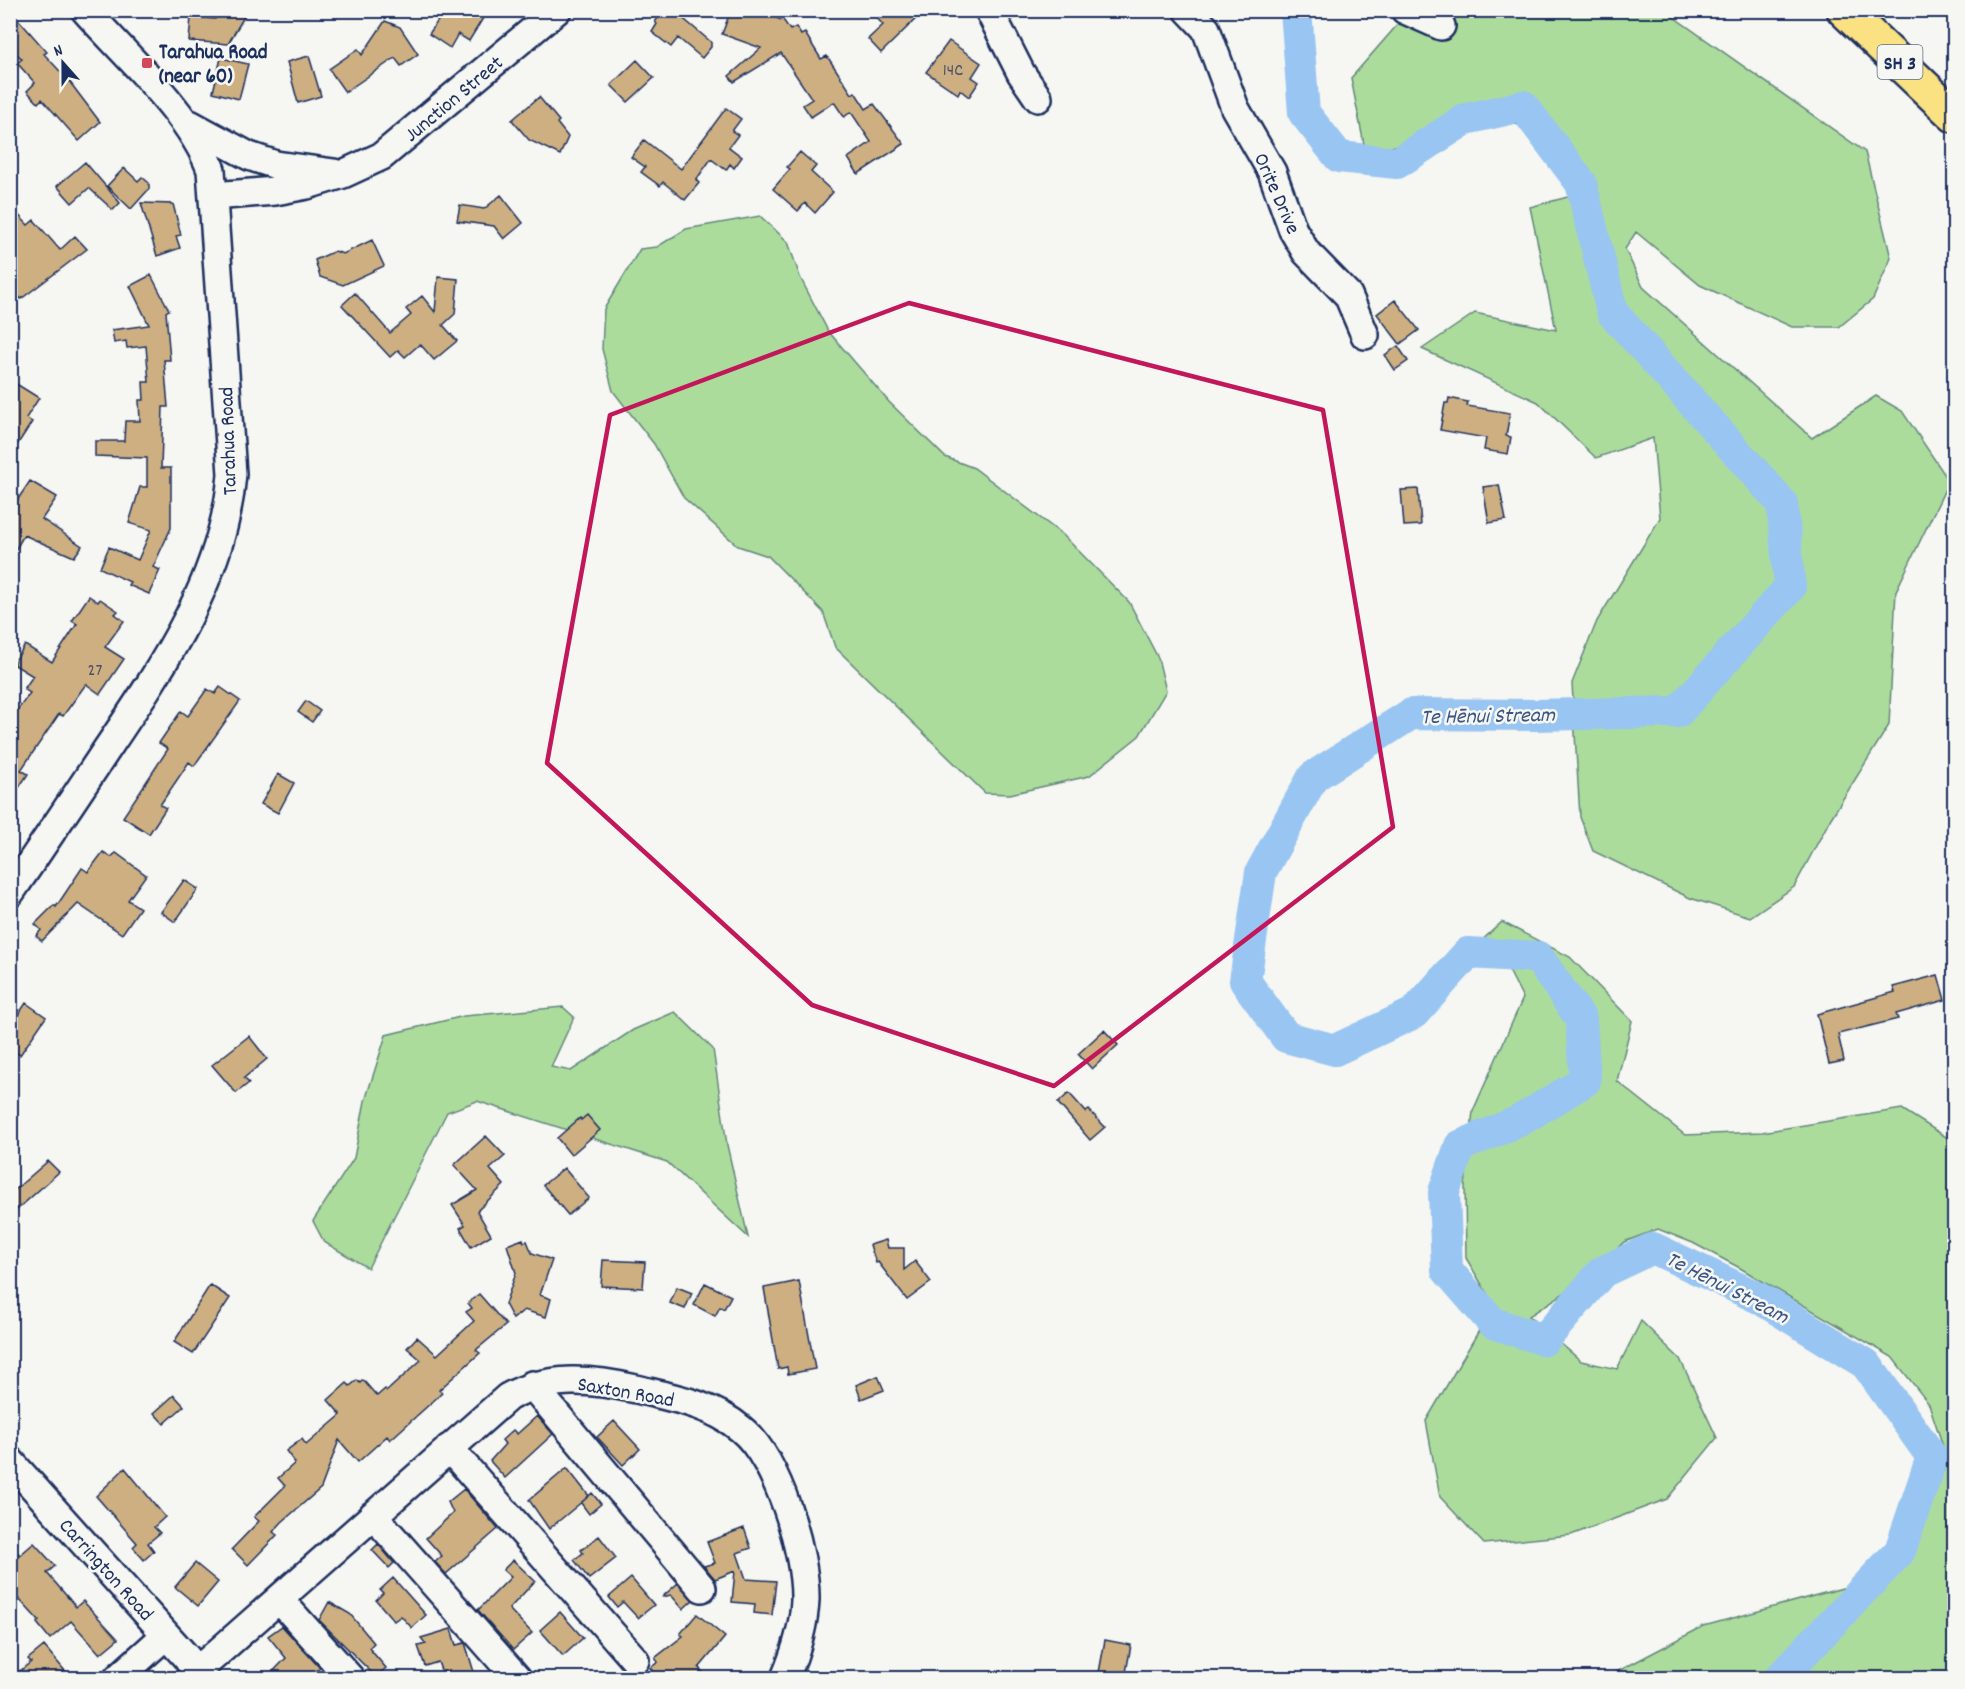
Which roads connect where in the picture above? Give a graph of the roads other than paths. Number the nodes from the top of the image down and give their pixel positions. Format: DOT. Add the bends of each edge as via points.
graph roads {
  1 [pos="85,10"];
  2 [pos="989,10"];
  3 [pos="1188,10"];
  4 [pos="1405,10"];
  5 [pos="1844,10"];
  6 [pos="549,13"];
  7 [pos="1441,26"];
  8 [pos="1038,98"];
  9 [pos="1954,115"];
  10 [pos="182,119"];
  11 [pos="343,174"];
  12 [pos="213,196"];
  13 [pos="1365,335"];
  14 [pos="10,893"];
  15 [pos="532,1385"];
  16 [pos="449,1448"];
  17 [pos="10,1461"];
  18 [pos="373,1515"];
  19 [pos="702,1588"];
  20 [pos="279,1599"];
  21 [pos="166,1635"];
  22 [pos="635,1660"];
  23 [pos="199,1675"];
  24 [pos="118,1678"];
  25 [pos="350,1678"];
  26 [pos="517,1678"];
  27 [pos="785,1678"];
  1 -- 10 [label="street, Tarahua Road"];
  2 -- 8 [label="street"];
  3 -- 13 [label="street, Orite Drive" via="1206,29 1235,108 1264,156 1293,230 1306,252 1348,295"];
  4 -- 7 [label="street"];
  5 -- 9 [label="highway, SH 3"];
  6 -- 11 [label="street, Junction Street" via="425,123 382,156"];
  10 -- 11 [label="street" via="249,156 276,165"];
  10 -- 12 [label="street, Tarahua Road" via="205,153"];
  11 -- 12 [label="street, Junction Street" via="275,191"];
  12 -- 14 [label="street, Tarahua Road" via="232,474 225,524 176,642"];
  15 -- 16 [label="street, Saxton Road" via="508,1397"];
  15 -- 19 [label="street"];
  15 -- 27 [label="street, Saxton Road" via="589,1382 693,1403 719,1414 756,1443 777,1479 805,1580 799,1637"];
  16 -- 18 [label="street, Saxton Road"];
  16 -- 22 [label="street"];
  17 -- 21 [label="street, Carrington Road"];
  18 -- 20 [label="street, Saxton Road"];
  18 -- 26 [label="street"];
  20 -- 23 [label="street, Saxton Road"];
  20 -- 25 [label="street"];
  21 -- 23 [label="street, Carrington Road"];
  21 -- 24 [label="street"];
}
